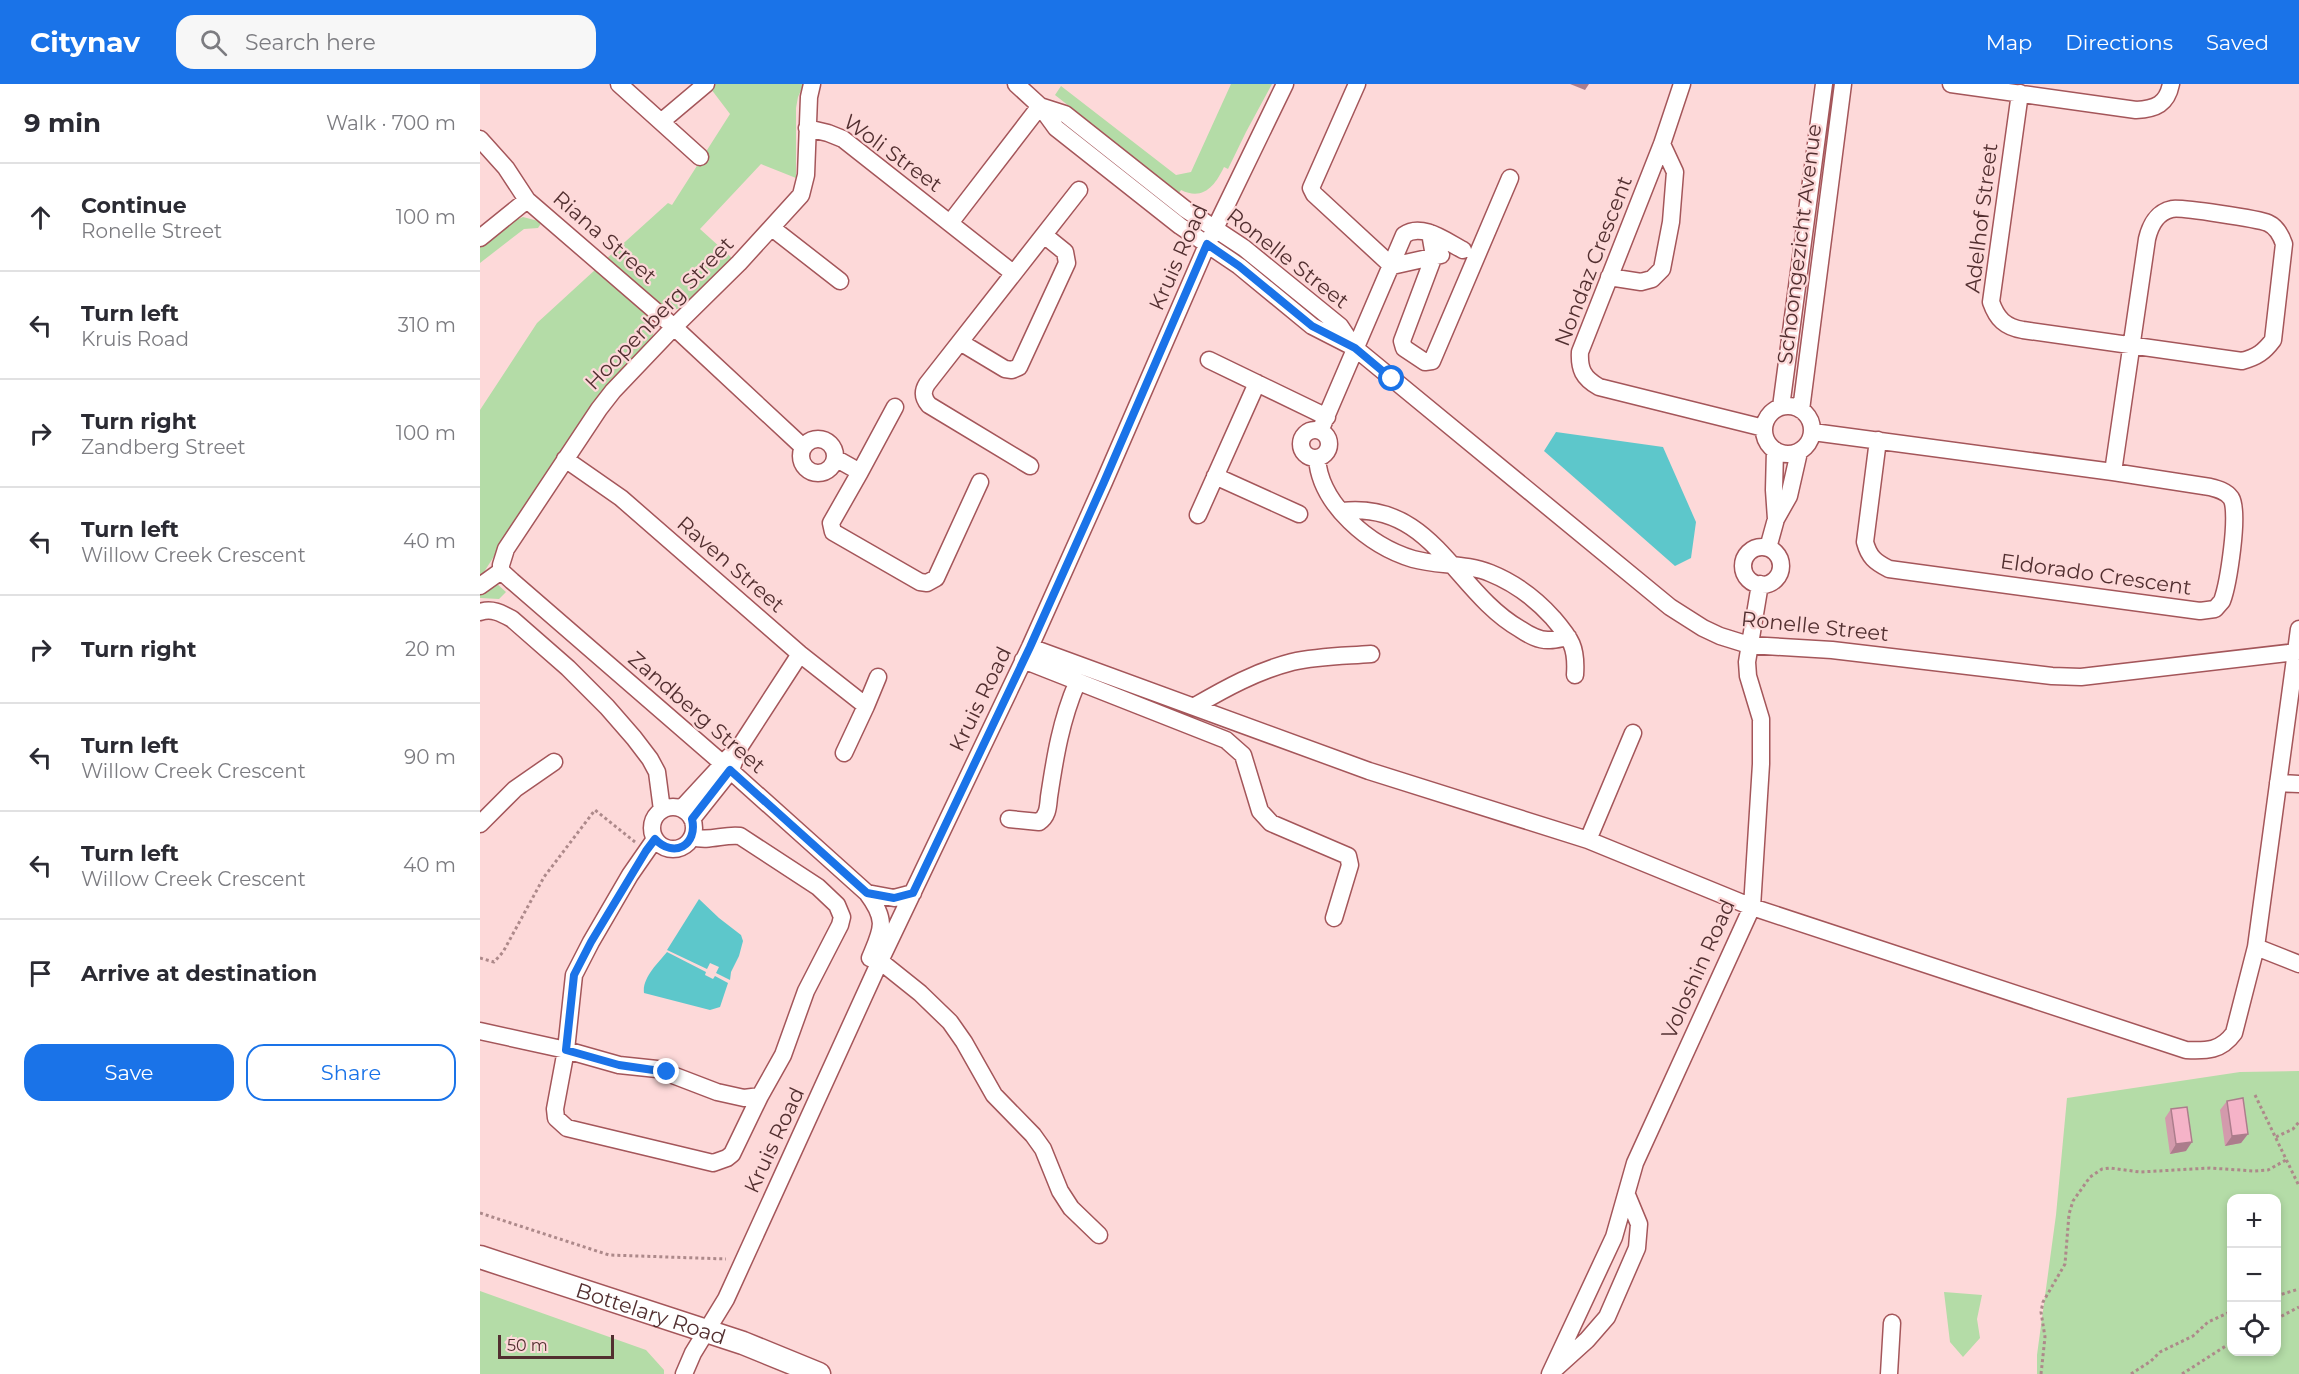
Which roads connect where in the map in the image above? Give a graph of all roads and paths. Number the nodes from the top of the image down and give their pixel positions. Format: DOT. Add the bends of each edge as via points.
graph roads {
  1 [pos="619,84"];
  2 [pos="706,84"];
  3 [pos="812,84"];
  4 [pos="1016,84"];
  5 [pos="1285,84"];
  6 [pos="1356,84"];
  7 [pos="1682,84"];
  8 [pos="1824,84"];
  9 [pos="1843,84"];
  10 [pos="1951,84"];
  11 [pos="2171,84"];
  12 [pos="2020,93"];
  13 [pos="1040,106"];
  14 [pos="662,121"];
  15 [pos="807,128"];
  16 [pos="480,138"];
  17 [pos="1662,144"];
  18 [pos="700,157"];
  19 [pos="1510,178"];
  20 [pos="1079,190"];
  21 [pos="527,200"];
  22 [pos="950,223"];
  23 [pos="772,228"];
  24 [pos="1214,229"];
  25 [pos="1430,233"];
  26 [pos="1044,235"];
  27 [pos="480,238"];
  28 [pos="1207,244"];
  29 [pos="1470,253"];
  30 [pos="1434,256"];
  31 [pos="1392,266"];
  32 [pos="1013,273"];
  33 [pos="1610,277"];
  34 [pos="840,281"];
  35 [pos="674,327"];
  36 [pos="960,342"];
  37 [pos="2132,345"];
  38 [pos="1355,348"];
  39 [pos="1209,360"];
  40 [pos="1257,383"];
  41 [pos="895,407"];
  42 [pos="1781,407"];
  43 [pos="1801,410"];
  44 [pos="1324,424"];
  45 [pos="1764,428"];
  46 [pos="1813,432"];
  47 [pos="1878,440"];
  48 [pos="803,447"];
  49 [pos="1775,450"];
  50 [pos="1799,452"];
  51 [pos="835,458"];
  52 [pos="565,459"];
  53 [pos="1030,466"];
  54 [pos="860,472"];
  55 [pos="2114,472"];
  56 [pos="1215,476"];
  57 [pos="980,482"];
  58 [pos="1342,511"];
  59 [pos="1299,514"];
  60 [pos="1198,515"];
  61 [pos="1776,519"];
  62 [pos="1768,548"];
  63 [pos="1455,566"];
  64 [pos="501,568"];
  65 [pos="1760,584"];
  66 [pos="480,586"];
  67 [pos="480,612"];
  68 [pos="2299,629"];
  69 [pos="1568,637"];
  70 [pos="1749,645"];
  71 [pos="2296,652"];
  72 [pos="800,654"];
  73 [pos="1027,654"];
  74 [pos="1371,654"];
  75 [pos="1575,675"];
  76 [pos="878,677"];
  77 [pos="1077,683"];
  78 [pos="866,706"];
  79 [pos="1195,706"];
  80 [pos="1633,733"];
  81 [pos="844,753"];
  82 [pos="554,762"];
  83 [pos="726,766"];
  84 [pos="2278,783"];
  85 [pos="2299,784"];
  86 [pos="662,810"];
  87 [pos="687,814"];
  88 [pos="1009,819"];
  89 [pos="480,824"];
  90 [pos="692,837"];
  91 [pos="1588,840"];
  92 [pos="650,845"];
  93 [pos="867,893"];
  94 [pos="913,893"];
  95 [pos="1752,907"];
  96 [pos="1334,918"];
  97 [pos="2256,947"];
  98 [pos="480,958"];
  99 [pos="880,961"];
  100 [pos="2299,964"];
  101 [pos="480,1031"];
  102 [pos="566,1050"];
  103 [pos="823,1086"];
  104 [pos="2255,1095"];
  105 [pos="760,1096"];
  106 [pos="2299,1122"];
  107 [pos="2276,1137"];
  108 [pos="2286,1160"];
  109 [pos="2299,1186"];
  110 [pos="1627,1194"];
  111 [pos="480,1213"];
  112 [pos="1099,1235"];
  113 [pos="480,1257"];
  114 [pos="743,1260"];
  115 [pos="2299,1289"];
  116 [pos="2281,1295"];
  117 [pos="2299,1307"];
  118 [pos="2227,1313"];
  119 [pos="2281,1316"];
  120 [pos="1892,1323"];
  121 [pos="707,1331"];
  122 [pos="2227,1345"];
  123 [pos="1551,1373"];
  124 [pos="684,1374"];
  125 [pos="819,1374"];
  126 [pos="1889,1374"];
  127 [pos="2041,1374"];
  128 [pos="2131,1374"];
  129 [pos="2182,1374"];
  1 -- 14 [label="street"];
  2 -- 14 [label="street"];
  3 -- 15 [label="street, Hoopenberg Street"];
  4 -- 13 [label="street, Ronelle Street"];
  5 -- 24 [label="street, Kruis Road"];
  6 -- 31 [label="street" via="1311,188"];
  7 -- 17 [label="street, Nondaz Crescent"];
  8 -- 42 [label="street, Schoongezicht Avenue"];
  9 -- 43 [label="street, Schoongezicht Avenue"];
  10 -- 12 [label="street"];
  11 -- 12 [label="street" via="2166,100 2147,110"];
  12 -- 37 [label="street, Adelhof Street" via="1991,302 1995,312 2012,328"];
  13 -- 22 [label="street, Woli Street"];
  13 -- 24 [label="street, Ronelle Street" via="1065,114"];
  13 -- 28 [label="street, Ronelle Street" via="1056,128"];
  14 -- 18 [label="street"];
  15 -- 22 [label="street, Woli Street" via="843,139"];
  15 -- 23 [label="street, Hoopenberg Street" via="804,188"];
  16 -- 21 [label="street"];
  17 -- 33 [label="street, Nondaz Crescent"];
  17 -- 33 [label="street" via="1675,172 1662,269 1652,279 1641,282"];
  19 -- 29 [label="street"];
  20 -- 26 [label="street"];
  21 -- 27 [label="street, Riana Street"];
  21 -- 35 [label="street, Riana Street"];
  22 -- 32 [label="street, Woli Street"];
  23 -- 34 [label="street"];
  23 -- 35 [label="street, Hoopenberg Street"];
  24 -- 28 [label="street, Kruis Road"];
  24 -- 38 [label="street, Ronelle Street" via="1244,248 1340,326"];
  25 -- 29 [label="street"];
  25 -- 30 [label="street"];
  25 -- 31 [label="street" via="1415,230 1404,235"];
  26 -- 32 [label="street"];
  26 -- 36 [label="street" via="1065,252 1067,263 1019,367 1009,370"];
  28 -- 38 [label="street, Ronelle Street" via="1312,326"];
  28 -- 73 [label="street, Kruis Road"];
  29 -- 30 [label="street"];
  29 -- 30 [label="street" via="1432,360 1425,362 1404,348 1402,341"];
  30 -- 31 [label="street"];
  31 -- 38 [label="street"];
  32 -- 36 [label="street"];
  33 -- 45 [label="street, Nondaz Crescent" via="1580,352 1581,372 1590,382"];
  35 -- 48 [label="street, Riana Street"];
  35 -- 52 [label="street, Hoopenberg Street" via="599,409"];
  36 -- 53 [label="street" via="924,387 924,399"];
  37 -- 37 [label="street" via="2242,361 2256,358 2273,340 2284,244 2280,233 2269,223 2253,219 2173,208 2160,214 2150,226 2147,239"];
  37 -- 55 [label="street"];
  38 -- 44 [label="street"];
  38 -- 70 [label="street, Ronelle Street" via="1670,607 1703,628"];
  39 -- 40 [label="street"];
  40 -- 44 [label="street"];
  40 -- 56 [label="street"];
  41 -- 54 [label="street"];
  42 -- 43 [label="street"];
  42 -- 45 [label="street" via="1768,417"];
  43 -- 46 [label="street" via="1809,417"];
  44 -- 58 [label="street" via="1329,446 1317,458 1318,469 1329,495"];
  45 -- 49 [label="street" via="1767,441"];
  46 -- 47 [label="street, Eldorado Crescent"];
  46 -- 50 [label="street" via="1807,446"];
  47 -- 55 [label="street, Eldorado Crescent"];
  47 -- 55 [label="street, Eldorado Crescent" via="1865,542 1868,555 1877,563 1889,569 2131,602 2200,611 2215,609 2225,593 2234,528 2231,498 2210,487"];
  48 -- 51 [label="street" via="812,440 823,439 832,447"];
  48 -- 51 [label="street" via="803,465 812,472 824,472"];
  49 -- 50 [label="street" via="1786,454"];
  49 -- 61 [label="street"];
  50 -- 61 [label="street" via="1790,496"];
  51 -- 54 [label="street"];
  52 -- 64 [label="street, Hoopenberg Street" via="506,549"];
  52 -- 72 [label="street, Raven Street" via="621,498"];
  54 -- 57 [label="street" via="831,523 833,532 927,583 936,578"];
  56 -- 59 [label="street"];
  56 -- 60 [label="street"];
  58 -- 63 [label="street" via="1368,536 1391,549 1413,559"];
  58 -- 63 [label="street" via="1369,510 1398,519"];
  61 -- 62 [label="street"];
  62 -- 65 [label="street" via="1779,558 1780,570 1773,581"];
  62 -- 65 [label="street" via="1751,550 1744,559 1746,576"];
  63 -- 69 [label="street" via="1476,568 1529,594"];
  63 -- 69 [label="street" via="1509,623 1540,639"];
  64 -- 66 [label="street"];
  64 -- 83 [label="street, Zandberg Street"];
  65 -- 70 [label="street"];
  67 -- 86 [label="street" via="495,611 512,619 599,699 650,759 657,772"];
  68 -- 71 [label="street"];
  69 -- 75 [label="street" via="1576,657"];
  70 -- 71 [label="street, Ronelle Street" via="2082,677"];
  70 -- 95 [label="street, Voloshin Road" via="1748,676 1761,719"];
  71 -- 84 [label="street"];
  72 -- 78 [label="street, Raven Street"];
  72 -- 83 [label="street"];
  73 -- 77 [label="street"];
  73 -- 79 [label="street"];
  73 -- 94 [label="street, Kruis Road"];
  74 -- 79 [label="street" via="1315,658 1271,668"];
  76 -- 78 [label="street"];
  77 -- 88 [label="street" via="1056,745 1045,817 1039,822"];
  77 -- 96 [label="street" via="1226,740 1238,750 1264,818 1348,856 1350,865"];
  78 -- 81 [label="street"];
  79 -- 91 [label="street" via="1369,771"];
  80 -- 91 [label="street"];
  82 -- 89 [label="street" via="514,789"];
  83 -- 87 [label="street"];
  83 -- 93 [label="street, Zandberg Street"];
  84 -- 85 [label="street"];
  84 -- 97 [label="street"];
  86 -- 87 [label="street" via="675,806"];
  86 -- 92 [label="street" via="654,816"];
  87 -- 90 [label="street" via="694,829"];
  90 -- 92 [label="street" via="677,848"];
  90 -- 105 [label="street" via="709,840 740,836 818,887 841,911 840,925 815,972 783,1055"];
  91 -- 95 [label="street"];
  92 -- 98 [label="path" via="595,810 544,877 504,952 494,962"];
  92 -- 102 [label="street" via="574,975"];
  93 -- 94 [label="street" via="894,898"];
  93 -- 103 [label="street, Zandberg Street" via="880,913 881,931 834,1044"];
  94 -- 99 [label="street, Kruis Road"];
  95 -- 97 [label="street" via="2186,1050 2208,1052 2227,1043 2234,1033"];
  95 -- 110 [label="street, Voloshin Road" via="1635,1163"];
  97 -- 100 [label="street"];
  99 -- 103 [label="street, Kruis Road"];
  99 -- 112 [label="street" via="950,1022 994,1095 1043,1149 1071,1208"];
  101 -- 102 [label="street"];
  102 -- 105 [label="street" via="619,1065 657,1069 717,1092 744,1098"];
  102 -- 105 [label="street" via="555,1110 556,1118 567,1128 713,1163 732,1154"];
  103 -- 114 [label="street, Kruis Road"];
  104 -- 107 [label="path"];
  106 -- 107 [label="path"];
  107 -- 108 [label="path"];
  108 -- 109 [label="path"];
  108 -- 127 [label="path" via="2268,1170 2254,1172 2210,1168 2140,1172 2110,1168 2090,1177 2073,1200 2065,1264 2043,1302"];
  110 -- 123 [label="street, Voloshin Road" via="1614,1237"];
  110 -- 123 [label="street" via="1639,1224 1637,1248 1607,1317"];
  111 -- 114 [label="path" via="609,1255"];
  113 -- 121 [label="main road, Bottelary Road"];
  114 -- 121 [label="street, Kruis Road"];
  115 -- 116 [label="path"];
  117 -- 119 [label="path"];
  118 -- 128 [label="path" via="2160,1352"];
  120 -- 126 [label="street"];
  121 -- 124 [label="street, Kruis Road"];
  121 -- 125 [label="main road, Bottelary Road"];
  122 -- 129 [label="path"];
}
